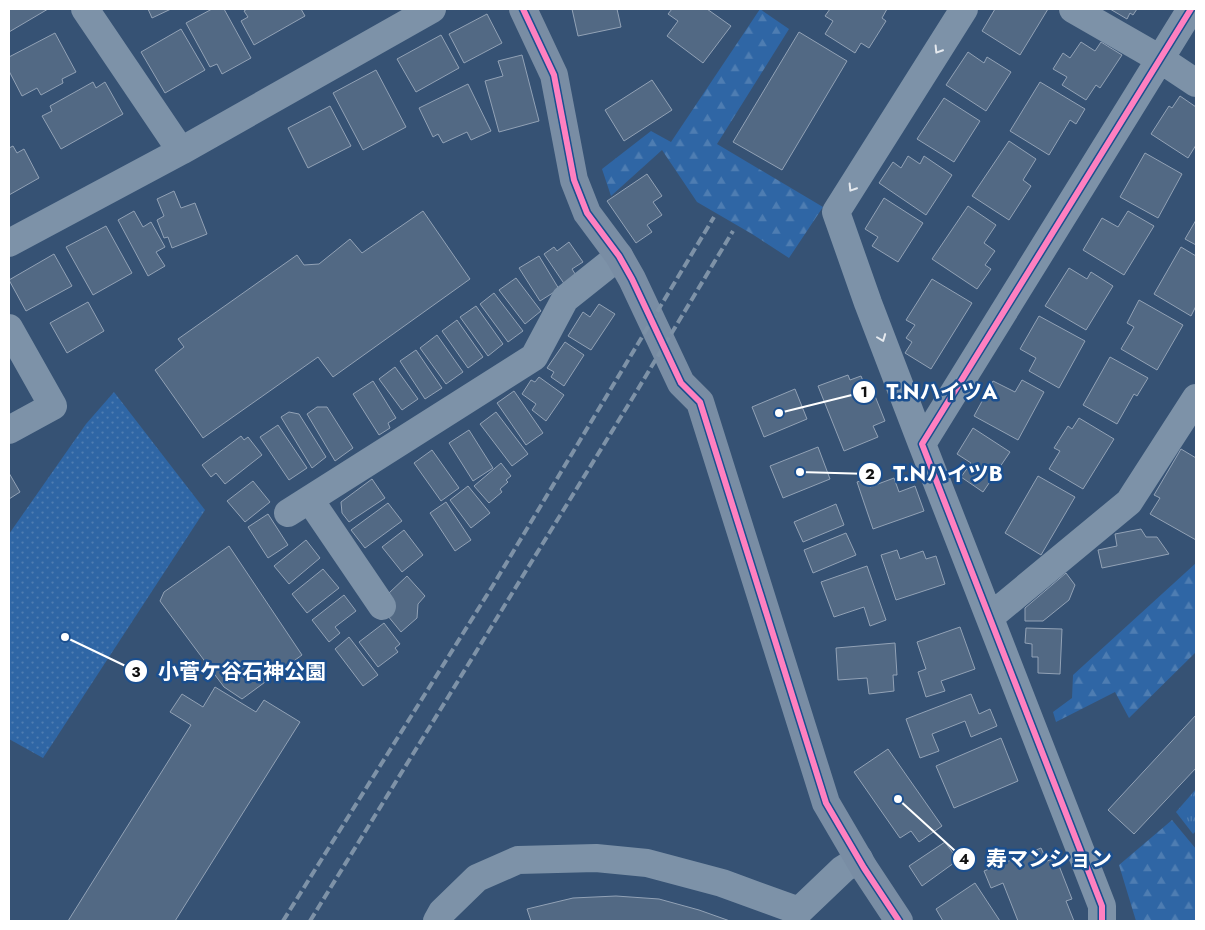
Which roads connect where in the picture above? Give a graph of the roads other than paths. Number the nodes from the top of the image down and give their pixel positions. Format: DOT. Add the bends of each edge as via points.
graph roads {
  1 [pos="86,9"];
  2 [pos="432,9"];
  3 [pos="523,9"];
  4 [pos="964,9"];
  5 [pos="1073,9"];
  6 [pos="1191,9"];
  7 [pos="1160,59"];
  8 [pos="1196,83"];
  9 [pos="180,151"];
  10 [pos="9,243"];
  11 [pos="619,256"];
  12 [pos="9,328"];
  13 [pos="1196,398"];
  14 [pos="9,430"];
  15 [pos="922,444"];
  16 [pos="382,606"];
  17 [pos="990,617"];
  18 [pos="859,859"];
  19 [pos="437,921"];
  20 [pos="898,921"];
  21 [pos="1102,921"];
  1 -- 9 [label="street"];
  2 -- 9 [label="street"];
  3 -- 11 [label="street" via="554,75 574,180 588,213"];
  4 -- 15 [label="street, one-way" via="836,212"];
  5 -- 7 [label="street"];
  6 -- 7 [label="street"];
  7 -- 8 [label="street"];
  7 -- 15 [label="street"];
  9 -- 10 [label="street"];
  11 -- 16 [label="street" via="565,299 534,357 299,507"];
  11 -- 18 [label="street" via="681,383 700,402 826,803"];
  12 -- 14 [label="street" via="53,406"];
  13 -- 17 [label="street" via="1129,502"];
  15 -- 17 [label="street"];
  17 -- 21 [label="street" via="1102,906"];
  18 -- 19 [label="street" via="843,869 799,911 722,883 647,863 596,858 518,860 477,878"];
  18 -- 20 [label="street"];
}
